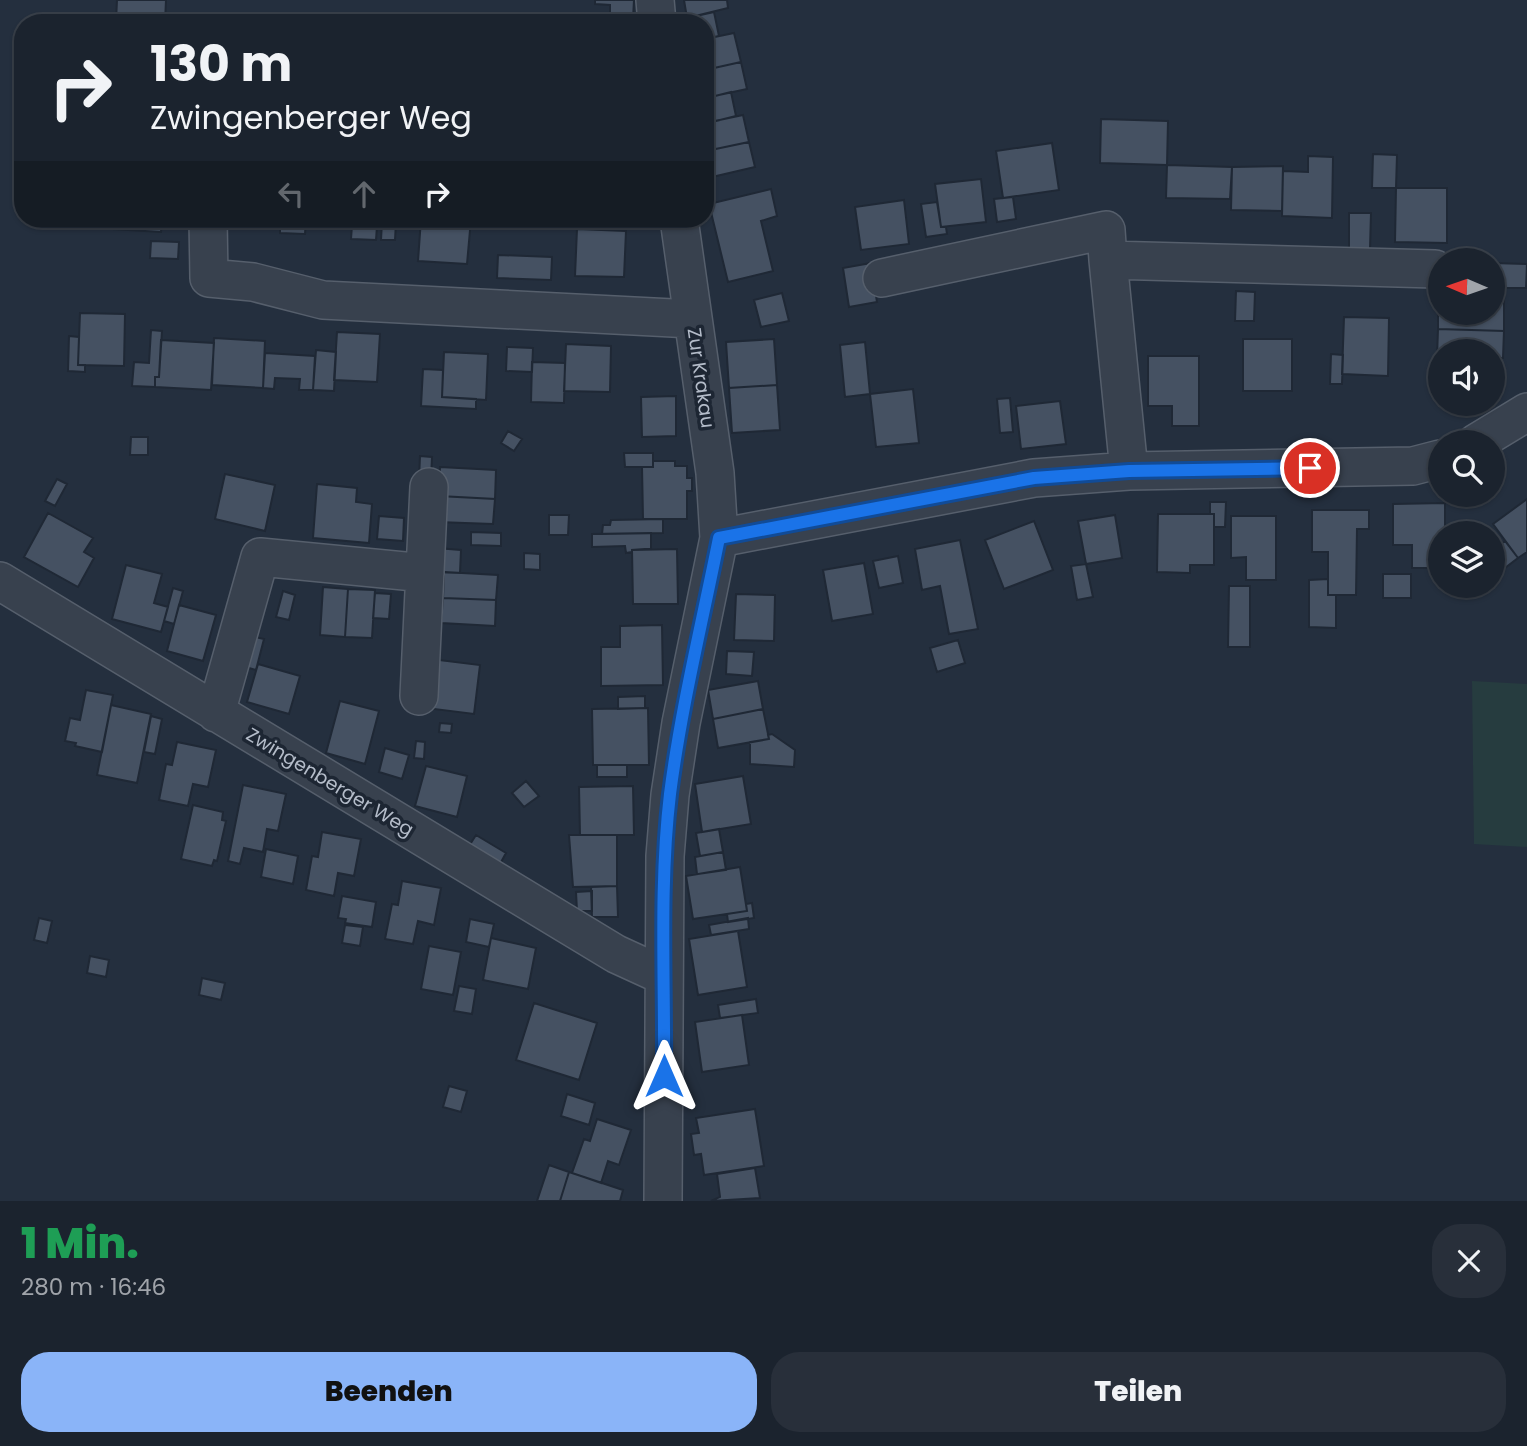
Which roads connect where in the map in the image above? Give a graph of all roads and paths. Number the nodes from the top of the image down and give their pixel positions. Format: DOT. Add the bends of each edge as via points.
graph roads {
  1 [pos="208,228"];
  2 [pos="680,228"];
  3 [pos="1108,260"];
  4 [pos="1428,269"];
  5 [pos="882,278"];
  6 [pos="692,318"];
  7 [pos="1527,412"];
  8 [pos="1497,430"];
  9 [pos="1428,462"];
  10 [pos="1129,471"];
  11 [pos="429,487"];
  12 [pos="719,538"];
  13 [pos="425,573"];
  14 [pos="0,581"];
  15 [pos="419,696"];
  16 [pos="216,713"];
  17 [pos="664,976"];
  18 [pos="663,1201"];
  1 -- 6 [label="street" via="209,278 253,282 323,300"];
  2 -- 6 [label="street, Zur Krakau"];
  3 -- 4 [label="street"];
  3 -- 5 [label="street" via="1106,230"];
  3 -- 10 [label="street"];
  6 -- 12 [label="street, Zur Krakau" via="715,473"];
  7 -- 8 [label="street"];
  9 -- 10 [label="street"];
  10 -- 12 [label="street" via="1034,478"];
  11 -- 13 [label="street"];
  12 -- 17 [label="street" via="670,795"];
  13 -- 15 [label="street"];
  13 -- 16 [label="street" via="260,557"];
  14 -- 16 [label="street, Zwingenberger Weg"];
  16 -- 17 [label="street, Zwingenberger Weg" via="616,954"];
  17 -- 18 [label="street"];
}
